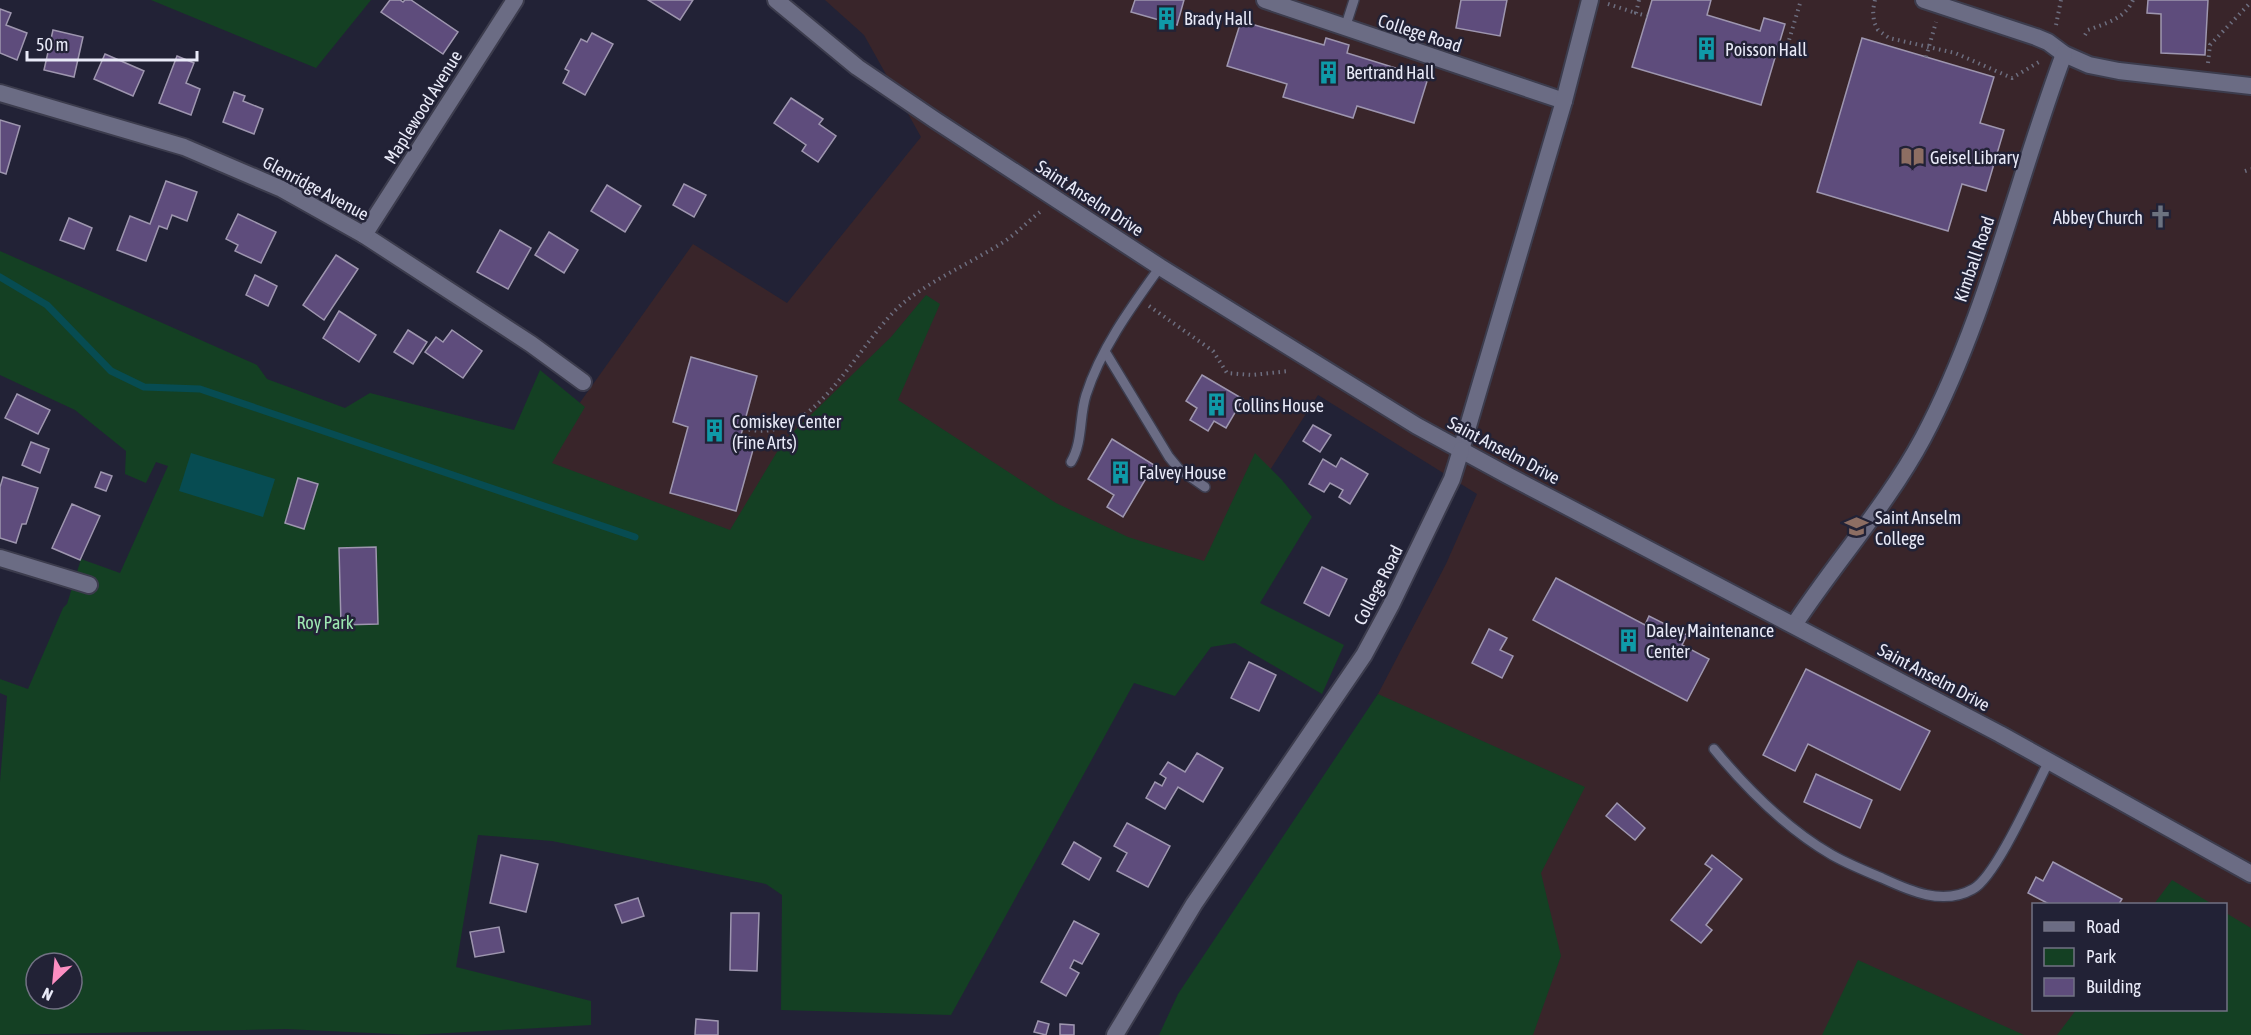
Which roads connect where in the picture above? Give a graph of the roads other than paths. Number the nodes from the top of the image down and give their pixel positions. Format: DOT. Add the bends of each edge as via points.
graph roads {
  1 [pos="515,0"];
  2 [pos="776,0"];
  3 [pos="1265,0"];
  4 [pos="1354,0"];
  5 [pos="1590,0"];
  6 [pos="1924,0"];
  7 [pos="793,6"];
  8 [pos="1345,28"];
  9 [pos="2064,54"];
  10 [pos="2251,86"];
  11 [pos="0,93"];
  12 [pos="1564,100"];
  13 [pos="364,235"];
  14 [pos="1160,267"];
  15 [pos="1106,353"];
  16 [pos="583,382"];
  17 [pos="1461,450"];
  18 [pos="1071,462"];
  19 [pos="1205,487"];
  20 [pos="0,558"];
  21 [pos="89,585"];
  22 [pos="1794,624"];
  23 [pos="1714,749"];
  24 [pos="2049,761"];
  25 [pos="2251,874"];
  26 [pos="1115,1035"];
  1 -- 13 [label="street, Maplewood Avenue"];
  2 -- 7 [label="street, Saint Anselm Drive"];
  3 -- 8 [label="street, College Road"];
  4 -- 8 [label="lane"];
  5 -- 12 [label="street, College Road"];
  6 -- 9 [label="street" via="2036,36"];
  7 -- 14 [label="street, Saint Anselm Drive" via="857,67"];
  8 -- 12 [label="street, College Road"];
  9 -- 10 [label="street" via="2089,65 2119,71"];
  9 -- 22 [label="street, Kimball Road" via="1977,312 1932,421 1889,495"];
  11 -- 13 [label="street, Glenridge Avenue" via="184,147 282,189"];
  12 -- 17 [label="street, College Road"];
  13 -- 16 [label="street, Glenridge Avenue"];
  14 -- 15 [label="lane"];
  14 -- 17 [label="street, Saint Anselm Drive"];
  15 -- 18 [label="lane" via="1086,396 1078,449"];
  15 -- 19 [label="lane" via="1170,457 1179,469"];
  17 -- 22 [label="street, Saint Anselm Drive"];
  17 -- 26 [label="street, College Road" via="1452,479 1364,655 1194,904"];
  20 -- 21 [label="street"];
  22 -- 24 [label="street, Saint Anselm Drive"];
  23 -- 24 [label="lane" via="1734,774 1809,840 1905,889 1944,897 1973,890 1983,882"];
  24 -- 25 [label="street, Saint Anselm Drive"];
}
